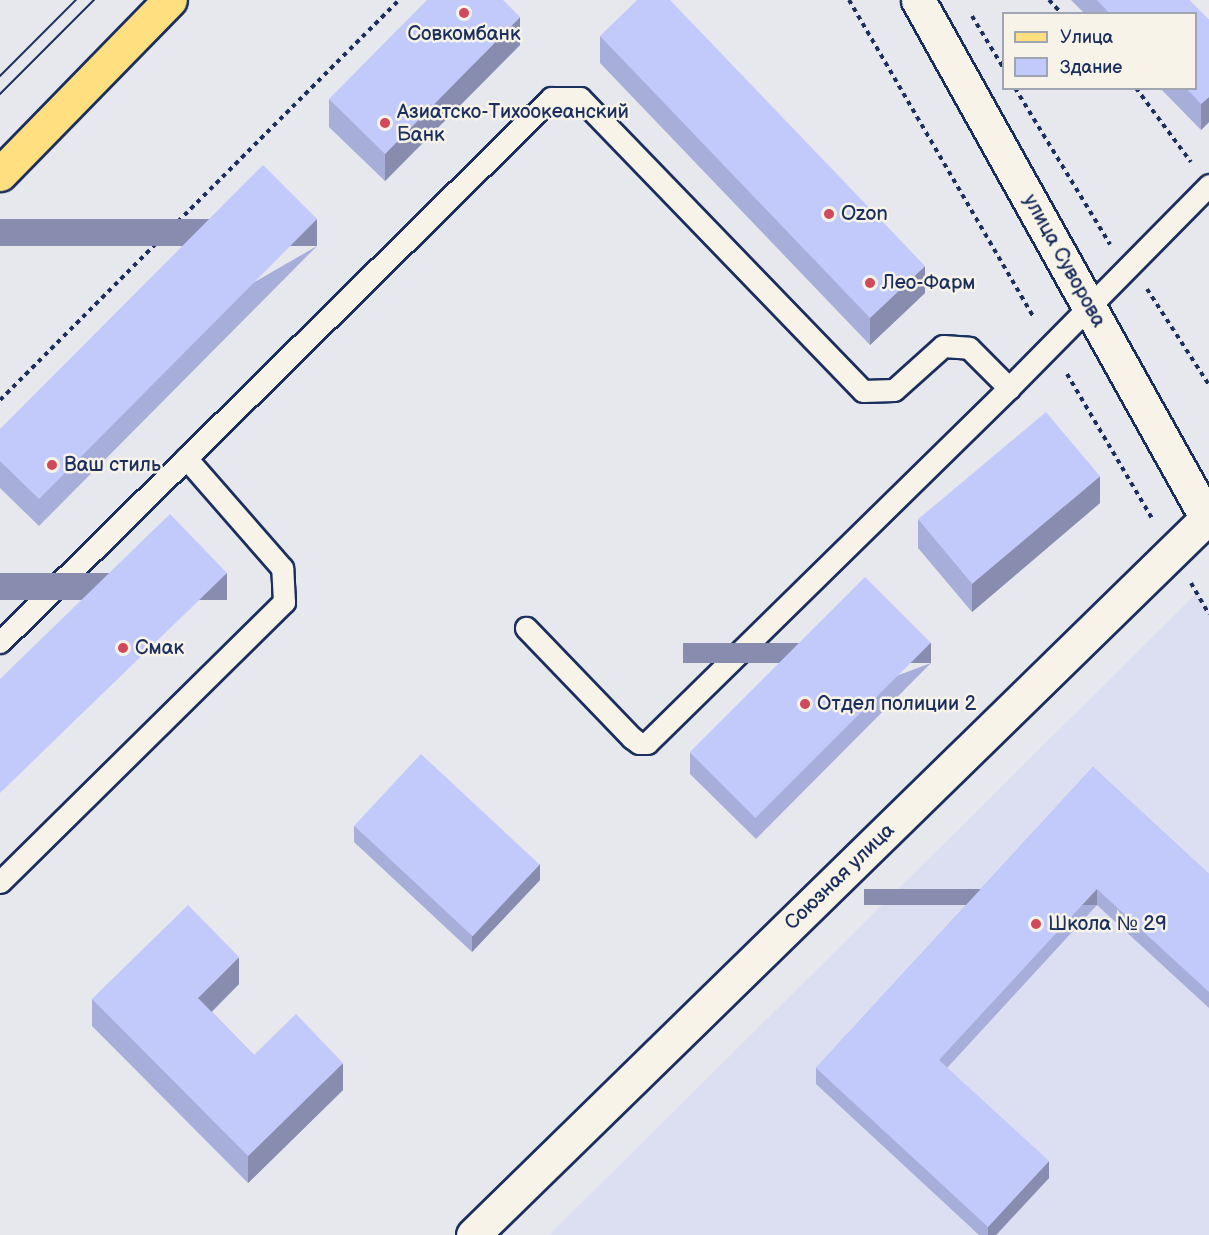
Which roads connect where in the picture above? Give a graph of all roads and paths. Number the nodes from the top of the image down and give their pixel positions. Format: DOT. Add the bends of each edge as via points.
graph roads {
  1 [pos="170,0"];
  2 [pos="399,0"];
  3 [pos="849,0"];
  4 [pos="918,0"];
  5 [pos="1049,0"];
  6 [pos="969,10"];
  7 [pos="1060,12"];
  8 [pos="1002,66"];
  9 [pos="1138,90"];
  10 [pos="0,174"];
  11 [pos="1209,185"];
  12 [pos="1089,306"];
  13 [pos="1050,346"];
  14 [pos="1009,388"];
  15 [pos="0,400"];
  16 [pos="186,458"];
  17 [pos="1143,504"];
  18 [pos="1208,520"];
  19 [pos="1194,586"];
  20 [pos="1209,614"];
  21 [pos="526,628"];
  22 [pos="0,642"];
  23 [pos="0,882"];
  24 [pos="473,1235"];
  1 -- 10 [label="main road"];
  2 -- 15 [label="path"];
  3 -- 13 [label="path"];
  4 -- 12 [label="street, улица Суворова"];
  5 -- 7 [label="path"];
  6 -- 8 [label="path"];
  9 -- 11 [label="path"];
  11 -- 12 [label="lane"];
  12 -- 13 [label="lane"];
  12 -- 18 [label="street, улица Суворова"];
  13 -- 14 [label="lane"];
  13 -- 17 [label="path"];
  14 -- 16 [label="lane" via="969,348 943,346 894,390 862,391 580,98 551,98"];
  14 -- 21 [label="lane" via="647,743 632,738"];
  16 -- 22 [label="lane"];
  16 -- 23 [label="lane" via="282,568 284,602"];
  18 -- 24 [label="street, Союзная улица"];
  19 -- 20 [label="path"];
}
